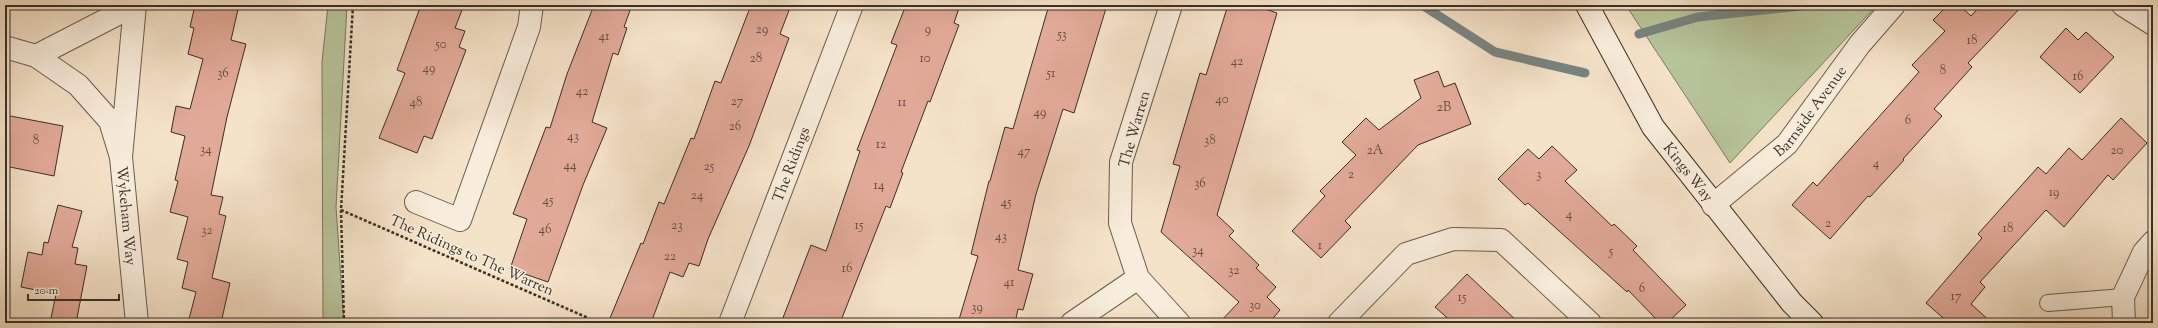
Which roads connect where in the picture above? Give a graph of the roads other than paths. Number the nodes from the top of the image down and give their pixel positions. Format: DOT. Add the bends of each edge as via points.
graph roads {
  1 [pos="532,5"];
  2 [pos="852,5"];
  3 [pos="1171,5"];
  4 [pos="1587,5"];
  5 [pos="1894,5"];
  6 [pos="2123,5"];
  7 [pos="2153,24"];
  8 [pos="5,47"];
  9 [pos="36,56"];
  10 [pos="121,156"];
  11 [pos="416,202"];
  12 [pos="1713,205"];
  13 [pos="2153,242"];
  14 [pos="1138,278"];
  15 [pos="2124,296"];
  16 [pos="2048,303"];
  17 [pos="137,323"];
  18 [pos="730,323"];
  19 [pos="1072,323"];
  20 [pos="1179,323"];
  21 [pos="1339,323"];
  22 [pos="1590,323"];
  23 [pos="1812,323"];
  24 [pos="2124,323"];
  1 -- 11 [label="street" via="529,27 460,220"];
  2 -- 18 [label="street, The Ridings"];
  3 -- 14 [label="street, The Warren" via="1121,162 1120,223"];
  4 -- 12 [label="street, Kings Way" via="1653,127"];
  5 -- 12 [label="street, Barnside Avenue" via="1860,44 1787,144"];
  6 -- 7 [label="street"];
  8 -- 9 [label="street, Wykeham Way"];
  9 -- 10 [label="street, Wykeham Way" via="78,85 110,121"];
  9 -- 10 [label="street, Wykeham Way" via="135,5"];
  10 -- 17 [label="street, Wykeham Way"];
  12 -- 23 [label="street, Kings Way" via="1792,303"];
  13 -- 15 [label="street" via="2144,252"];
  14 -- 19 [label="street"];
  14 -- 20 [label="street, The Warren"];
  15 -- 16 [label="lane"];
  15 -- 24 [label="street"];
  21 -- 22 [label="street" via="1406,254 1453,239 1501,240"];
}
